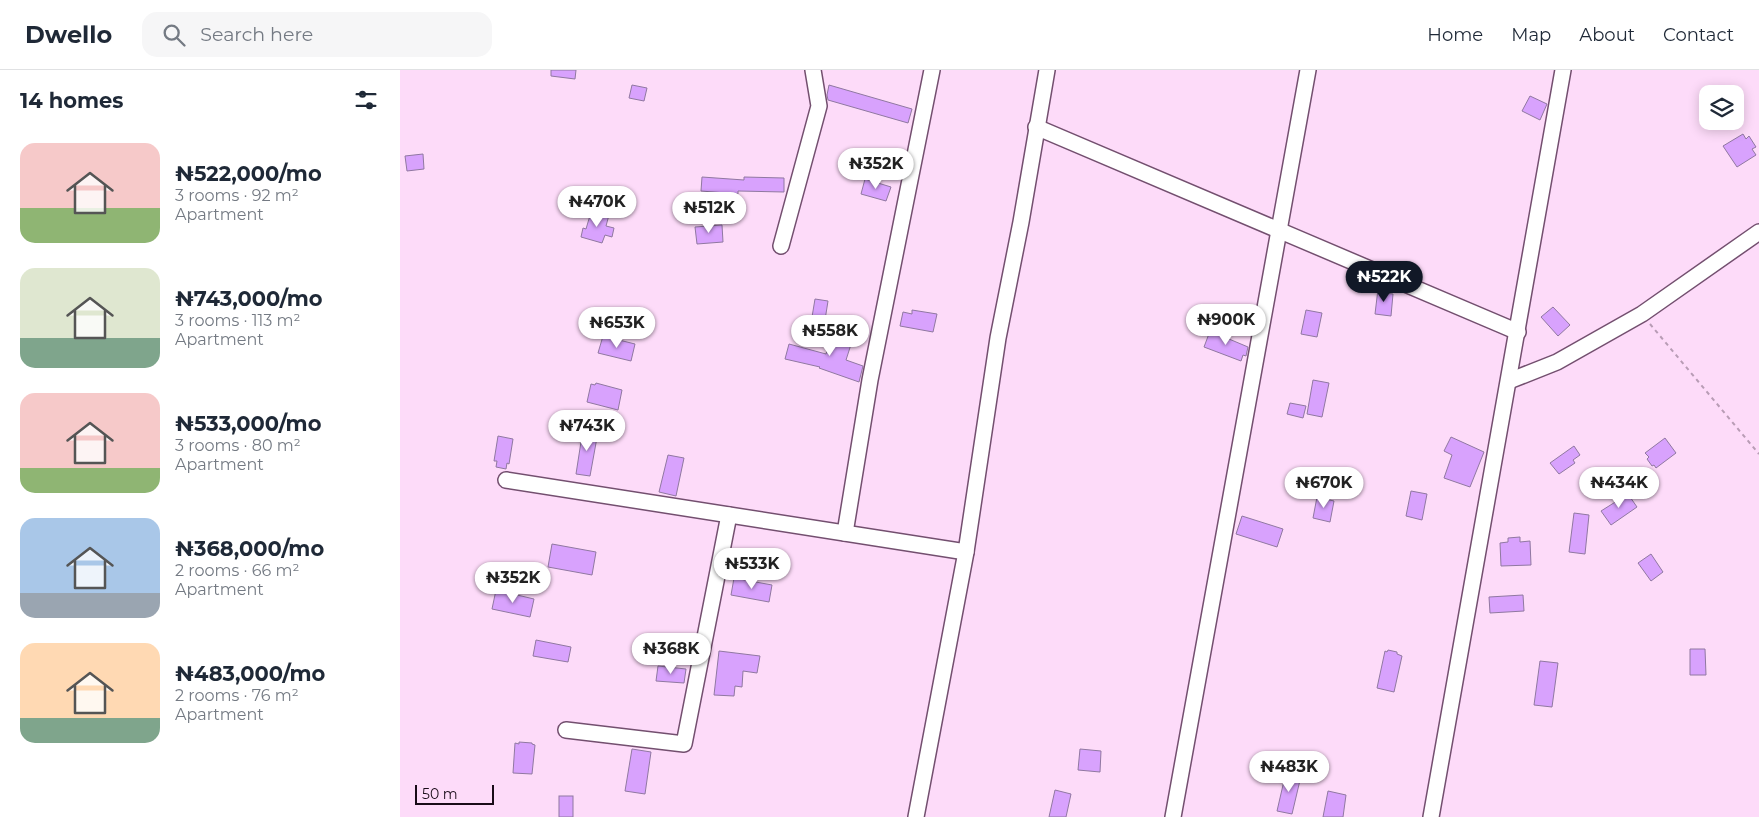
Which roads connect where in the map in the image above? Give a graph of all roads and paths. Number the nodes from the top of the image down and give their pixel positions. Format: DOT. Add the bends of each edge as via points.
graph roads {
  1 [pos="813,70"];
  2 [pos="932,70"];
  3 [pos="1047,70"];
  4 [pos="1308,70"];
  5 [pos="1563,70"];
  6 [pos="1036,127"];
  7 [pos="1280,231"];
  8 [pos="1759,232"];
  9 [pos="781,246"];
  10 [pos="1642,314"];
  11 [pos="1518,332"];
  12 [pos="1509,381"];
  13 [pos="1759,454"];
  14 [pos="506,480"];
  15 [pos="729,515"];
  16 [pos="845,533"];
  17 [pos="966,552"];
  18 [pos="566,730"];
  19 [pos="916,817"];
  20 [pos="1173,817"];
  21 [pos="1431,817"];
  1 -- 9 [label="street" via="819,106"];
  2 -- 16 [label="street" via="870,380"];
  3 -- 6 [label="street"];
  4 -- 7 [label="street"];
  5 -- 11 [label="street"];
  6 -- 7 [label="street"];
  6 -- 17 [label="street" via="998,338"];
  7 -- 11 [label="street"];
  7 -- 20 [label="street"];
  8 -- 10 [label="street"];
  10 -- 12 [label="street" via="1557,362"];
  10 -- 13 [label="path"];
  11 -- 12 [label="street"];
  12 -- 21 [label="street"];
  14 -- 15 [label="street"];
  15 -- 16 [label="street"];
  15 -- 18 [label="street" via="684,744"];
  16 -- 17 [label="street"];
  17 -- 19 [label="street"];
}
